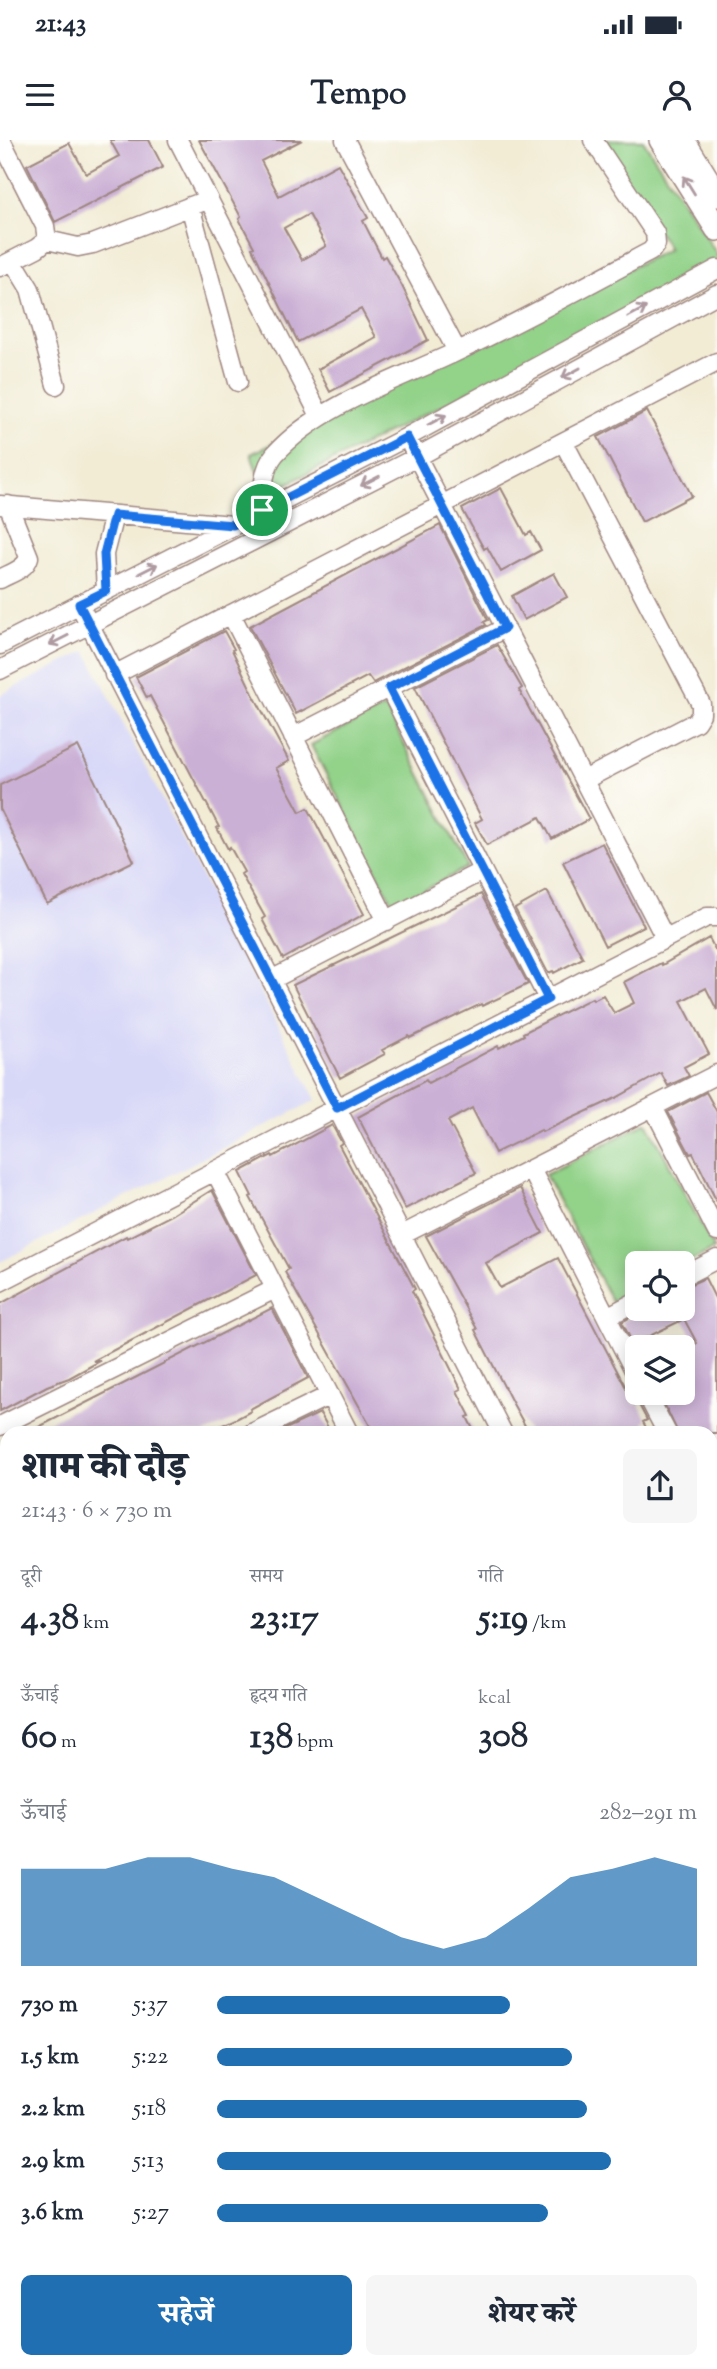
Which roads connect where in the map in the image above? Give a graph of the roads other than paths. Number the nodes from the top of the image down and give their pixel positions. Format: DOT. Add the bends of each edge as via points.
graph roads {
  1 [pos="1,140"];
  2 [pos="178,140"];
  3 [pos="345,140"];
  4 [pos="593,140"];
  5 [pos="661,140"];
  6 [pos="683,140"];
  7 [pos="717,195"];
  8 [pos="209,199"];
  9 [pos="190,206"];
  10 [pos="717,229"];
  11 [pos="47,240"];
  12 [pos="6,264"];
  13 [pos="717,269"];
  14 [pos="717,294"];
  15 [pos="457,351"];
  16 [pos="717,362"];
  17 [pos="238,382"];
  18 [pos="56,385"];
  19 [pos="320,416"];
  20 [pos="407,437"];
  21 [pos="564,443"];
  22 [pos="417,457"];
  23 [pos="4,505"];
  24 [pos="442,506"];
  25 [pos="262,510"];
  26 [pos="114,515"];
  27 [pos="233,525"];
  28 [pos="0,579"];
  29 [pos="106,591"];
  30 [pos="79,604"];
  31 [pos="231,614"];
  32 [pos="89,624"];
  33 [pos="505,628"];
  34 [pos="0,645"];
  35 [pos="0,670"];
  36 [pos="114,675"];
  37 [pos="389,688"];
  38 [pos="293,737"];
  39 [pos="584,780"];
  40 [pos="482,871"];
  41 [pos="717,917"];
  42 [pos="387,921"];
  43 [pos="665,938"];
  44 [pos="271,980"];
  45 [pos="548,999"];
  46 [pos="717,1074"];
  47 [pos="653,1107"];
  48 [pos="337,1108"];
  49 [pos="531,1169"];
  50 [pos="215,1171"];
  51 [pos="717,1232"];
  52 [pos="402,1235"];
  53 [pos="717,1259"];
  54 [pos="695,1270"];
  55 [pos="0,1282"];
  56 [pos="275,1289"];
  57 [pos="625,1307"];
  58 [pos="607,1317"];
  59 [pos="625,1352"];
  60 [pos="330,1395"];
  61 [pos="652,1405"];
  62 [pos="8,1426"];
  63 [pos="266,1426"];
  64 [pos="346,1426"];
  65 [pos="499,1426"];
  66 [pos="663,1426"];
  1 -- 11 [label="street" via="45,226"];
  2 -- 8 [label="street"];
  3 -- 15 [label="street"];
  4 -- 15 [label="street" via="654,233 656,244 651,251"];
  10 -- 5 [label="main road, one-way"];
  6 -- 7 [label="main road"];
  8 -- 9 [label="street"];
  8 -- 19 [label="street"];
  9 -- 11 [label="street" via="93,244 64,246"];
  9 -- 17 [label="street"];
  11 -- 12 [label="street"];
  12 -- 18 [label="street" via="30,289"];
  20 -- 13 [label="street, one-way"];
  14 -- 22 [label="street, one-way"];
  15 -- 19 [label="street"];
  16 -- 21 [label="street"];
  19 -- 25 [label="street" via="267,467"];
  20 -- 22 [label="street"];
  20 -- 25 [label="street"];
  21 -- 24 [label="street"];
  21 -- 39 [label="street" via="701,704 696,722"];
  22 -- 24 [label="street"];
  22 -- 32 [label="street, one-way"];
  23 -- 26 [label="street"];
  23 -- 28 [label="street" via="29,557 23,567"];
  24 -- 31 [label="street"];
  24 -- 33 [label="street"];
  25 -- 27 [label="street"];
  26 -- 27 [label="street"];
  26 -- 29 [label="street" via="104,554"];
  29 -- 27 [label="street, one-way"];
  29 -- 30 [label="street"];
  30 -- 32 [label="street"];
  30 -- 34 [label="street"];
  31 -- 36 [label="street"];
  31 -- 38 [label="street"];
  32 -- 35 [label="street, one-way"];
  32 -- 36 [label="street"];
  33 -- 37 [label="street"];
  33 -- 39 [label="street"];
  36 -- 44 [label="street"];
  37 -- 38 [label="street"];
  37 -- 40 [label="street"];
  38 -- 42 [label="street"];
  39 -- 43 [label="street"];
  40 -- 42 [label="street"];
  40 -- 45 [label="street"];
  41 -- 43 [label="street" via="708,916"];
  42 -- 44 [label="street"];
  43 -- 45 [label="street"];
  44 -- 48 [label="street"];
  45 -- 48 [label="street"];
  46 -- 47 [label="street"];
  47 -- 49 [label="street"];
  47 -- 51 [label="street"];
  48 -- 50 [label="street"];
  48 -- 52 [label="street"];
  49 -- 52 [label="street"];
  49 -- 58 [label="street"];
  50 -- 55 [label="street"];
  50 -- 56 [label="street"];
  52 -- 65 [label="street"];
  53 -- 54 [label="street"];
  56 -- 60 [label="street"];
  56 -- 62 [label="street"];
  57 -- 58 [label="street"];
  58 -- 59 [label="street"];
  60 -- 63 [label="street"];
  60 -- 64 [label="street"];
  61 -- 66 [label="street"];
}
